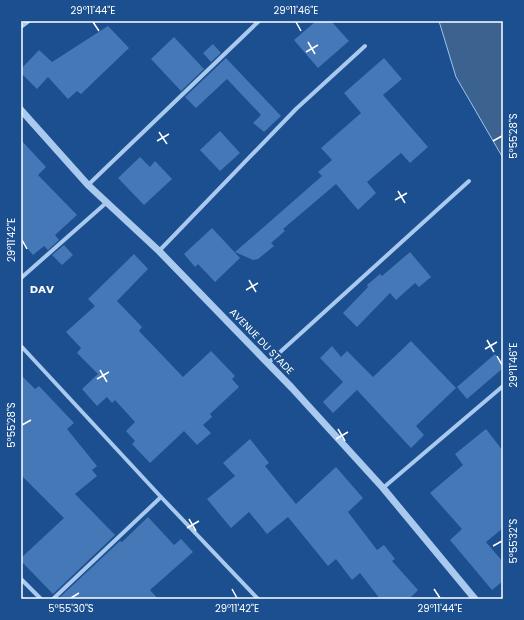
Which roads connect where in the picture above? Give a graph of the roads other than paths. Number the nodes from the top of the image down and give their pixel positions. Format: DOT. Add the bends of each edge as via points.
graph roads {
  1 [pos="28,21"];
  2 [pos="259,21"];
  3 [pos="21,27"];
  4 [pos="365,46"];
  5 [pos="21,110"];
  6 [pos="468,181"];
  7 [pos="88,185"];
  8 [pos="106,203"];
  9 [pos="159,251"];
  10 [pos="21,278"];
  11 [pos="21,346"];
  12 [pos="268,363"];
  13 [pos="503,386"];
  14 [pos="383,488"];
  15 [pos="161,497"];
  16 [pos="21,579"];
  17 [pos="41,599"];
  18 [pos="53,599"];
  19 [pos="258,599"];
  20 [pos="475,599"];
  1 -- 3 [label="street"];
  2 -- 7 [label="street"];
  4 -- 9 [label="street" via="296,109"];
  5 -- 7 [label="street, AVENUE DU STADE"];
  6 -- 12 [label="street"];
  7 -- 8 [label="street, AVENUE DU STADE"];
  8 -- 9 [label="street, AVENUE DU STADE"];
  8 -- 10 [label="street"];
  9 -- 12 [label="street, AVENUE DU STADE"];
  11 -- 15 [label="street"];
  12 -- 14 [label="street, AVENUE DU STADE"];
  13 -- 14 [label="street"];
  14 -- 20 [label="street, AVENUE DU STADE"];
  15 -- 18 [label="street"];
  15 -- 19 [label="street"];
  16 -- 17 [label="street"];
}
